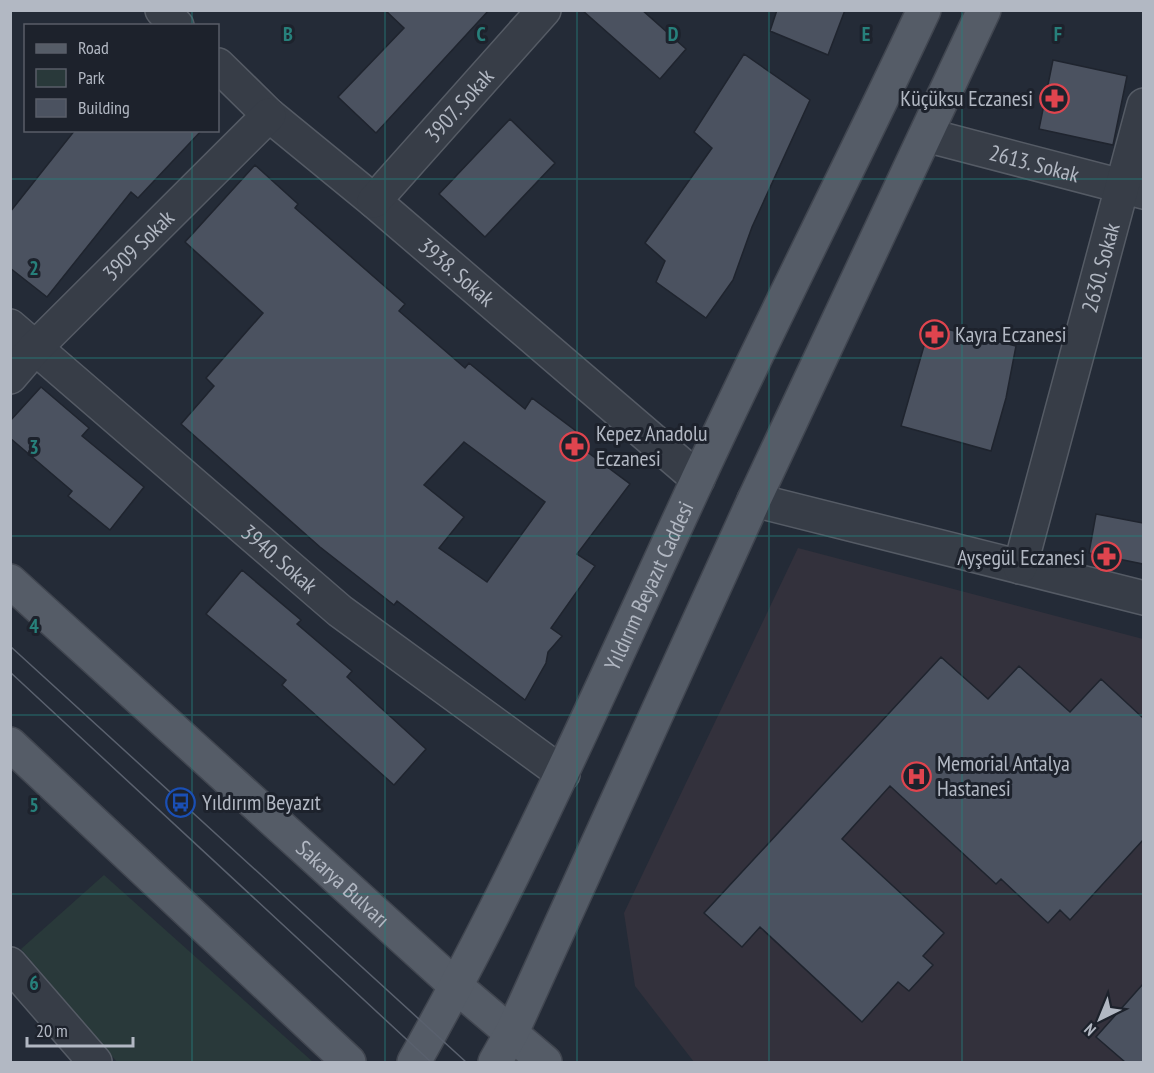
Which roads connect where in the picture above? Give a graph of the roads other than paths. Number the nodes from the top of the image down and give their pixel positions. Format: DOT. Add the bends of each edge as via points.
graph roads {
  1 [pos="162,10"];
  2 [pos="544,10"];
  3 [pos="924,10"];
  4 [pos="984,10"];
  5 [pos="175,24"];
  6 [pos="219,66"];
  7 [pos="1143,105"];
  8 [pos="269,116"];
  9 [pos="926,135"];
  10 [pos="1133,189"];
  11 [pos="374,201"];
  12 [pos="10,326"];
  13 [pos="34,349"];
  14 [pos="10,377"];
  15 [pos="698,479"];
  16 [pos="754,500"];
  17 [pos="1020,567"];
  18 [pos="10,581"];
  19 [pos="1143,598"];
  20 [pos="10,744"];
  21 [pos="563,774"];
  22 [pos="10,964"];
  23 [pos="457,987"];
  24 [pos="512,1032"];
  25 [pos="95,1062"];
  26 [pos="348,1062"];
  27 [pos="414,1062"];
  28 [pos="495,1062"];
  29 [pos="545,1062"];
  1 -- 5 [label="street"];
  2 -- 11 [label="street, 3907. Sokak"];
  3 -- 15 [label="main road, Yıldırım Beyazıt Caddesi"];
  4 -- 9 [label="main road"];
  6 -- 8 [label="street, 3938. Sokak"];
  7 -- 10 [label="street, 2630. Sokak"];
  8 -- 11 [label="street, 3938. Sokak"];
  8 -- 13 [label="street, 3909 Sokak"];
  9 -- 10 [label="street, 2613. Sokak"];
  9 -- 16 [label="main road"];
  10 -- 17 [label="street, 2630. Sokak"];
  11 -- 15 [label="street, 3938. Sokak"];
  12 -- 13 [label="street, 3940. Sokak"];
  13 -- 14 [label="street, 3909 Sokak"];
  13 -- 21 [label="street, 3940. Sokak" via="340,611"];
  15 -- 21 [label="main road, Yıldırım Beyazıt Caddesi"];
  16 -- 17 [label="street"];
  16 -- 24 [label="main road"];
  17 -- 19 [label="street"];
  18 -- 23 [label="main road, Sakarya Bulvarı"];
  20 -- 26 [label="main road"];
  21 -- 23 [label="main road, Yıldırım Beyazıt Caddesi"];
  22 -- 25 [label="street"];
  23 -- 24 [label="main road, Sakarya Bulvarı"];
  23 -- 27 [label="main road, Yıldırım Beyazıt Caddesi"];
  24 -- 28 [label="main road"];
  24 -- 29 [label="main road, Sakarya Bulvarı"];
}
